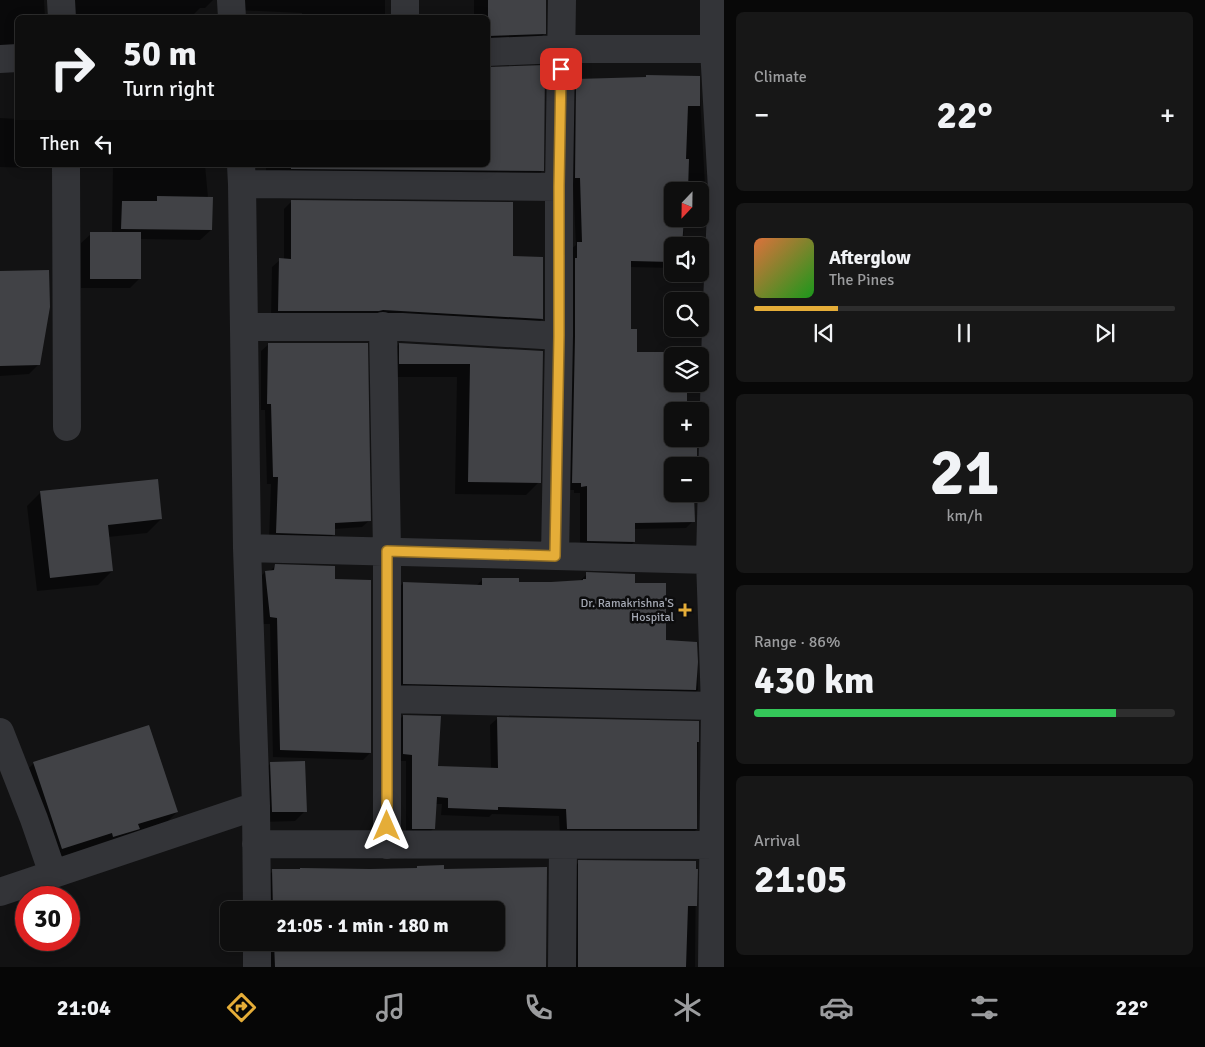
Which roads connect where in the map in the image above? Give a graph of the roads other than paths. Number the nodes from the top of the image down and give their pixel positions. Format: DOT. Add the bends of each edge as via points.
graph roads {
  1 [pos="61,0"];
  2 [pos="231,0"];
  3 [pos="405,0"];
  4 [pos="562,0"];
  5 [pos="714,0"];
  6 [pos="62,15"];
  7 [pos="232,15"];
  8 [pos="405,15"];
  9 [pos="562,49"];
  10 [pos="719,49"];
  11 [pos="490,52"];
  12 [pos="15,58"];
  13 [pos="0,59"];
  14 [pos="66,167"];
  15 [pos="242,174"];
  16 [pos="559,186"];
  17 [pos="723,189"];
  18 [pos="383,326"];
  19 [pos="720,326"];
  20 [pos="244,327"];
  21 [pos="559,336"];
  22 [pos="67,427"];
  23 [pos="246,548"];
  24 [pos="387,551"];
  25 [pos="555,556"];
  26 [pos="710,560"];
  27 [pos="387,699"];
  28 [pos="715,706"];
  29 [pos="0,732"];
  30 [pos="256,806"];
  31 [pos="256,844"];
  32 [pos="387,845"];
  33 [pos="563,845"];
  34 [pos="719,845"];
  35 [pos="52,874"];
  36 [pos="0,892"];
  37 [pos="257,901"];
  38 [pos="257,951"];
  39 [pos="257,967"];
  40 [pos="562,967"];
  41 [pos="712,967"];
  1 -- 6 [label="street"];
  2 -- 7 [label="street"];
  3 -- 8 [label="street"];
  4 -- 9 [label="street"];
  5 -- 10 [label="street"];
  9 -- 10 [label="street"];
  9 -- 11 [label="street"];
  9 -- 16 [label="street"];
  10 -- 17 [label="street"];
  12 -- 13 [label="street"];
  14 -- 22 [label="street"];
  15 -- 16 [label="street"];
  15 -- 20 [label="street"];
  16 -- 21 [label="street"];
  17 -- 19 [label="street"];
  18 -- 20 [label="street"];
  18 -- 21 [label="street"];
  18 -- 24 [label="street"];
  19 -- 26 [label="street"];
  20 -- 23 [label="street"];
  21 -- 25 [label="street"];
  23 -- 24 [label="street"];
  23 -- 30 [label="street"];
  24 -- 25 [label="street"];
  24 -- 27 [label="street"];
  25 -- 26 [label="street"];
  26 -- 28 [label="street"];
  27 -- 28 [label="street"];
  27 -- 32 [label="street"];
  28 -- 34 [label="street"];
  29 -- 35 [label="street"];
  30 -- 31 [label="street"];
  30 -- 35 [label="street"];
  31 -- 32 [label="street"];
  31 -- 37 [label="street"];
  32 -- 33 [label="street"];
  33 -- 34 [label="street"];
  33 -- 40 [label="street"];
  34 -- 41 [label="street"];
  35 -- 36 [label="street"];
  38 -- 39 [label="street"];
}
